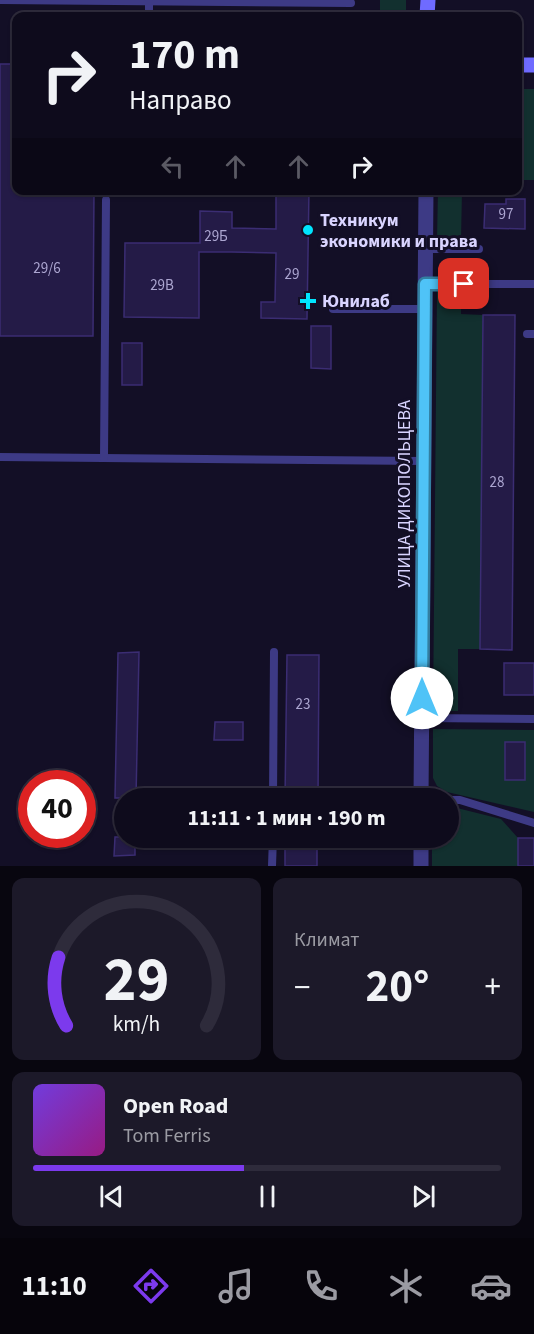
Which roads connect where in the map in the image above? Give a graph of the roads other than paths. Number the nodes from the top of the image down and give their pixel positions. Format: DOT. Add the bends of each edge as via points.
graph roads {
  1 [pos="2,0"];
  2 [pos="149,2"];
  3 [pos="351,3"];
  4 [pos="149,12"];
  5 [pos="426,195"];
  6 [pos="106,200"];
  7 [pos="426,249"];
  8 [pos="479,249"];
  9 [pos="425,284"];
  10 [pos="534,285"];
  11 [pos="333,309"];
  12 [pos="425,309"];
  13 [pos="0,457"];
  14 [pos="104,458"];
  15 [pos="424,461"];
  16 [pos="274,652"];
  17 [pos="422,718"];
  18 [pos="534,719"];
  19 [pos="273,788"];
  20 [pos="421,788"];
  21 [pos="459,800"];
  22 [pos="534,823"];
  23 [pos="273,848"];
  24 [pos="421,848"];
  25 [pos="272,866"];
  26 [pos="421,866"];
  1 -- 2 [label="lane"];
  2 -- 3 [label="lane"];
  2 -- 4 [label="lane"];
  5 -- 7 [label="street, УЛИЦА ДИКОПОЛЬЦЕВА"];
  6 -- 14 [label="lane"];
  7 -- 8 [label="lane"];
  7 -- 9 [label="street, УЛИЦА ДИКОПОЛЬЦЕВА"];
  9 -- 10 [label="lane"];
  9 -- 12 [label="street, УЛИЦА ДИКОПОЛЬЦЕВА"];
  11 -- 12 [label="lane"];
  12 -- 15 [label="street, УЛИЦА ДИКОПОЛЬЦЕВА"];
  13 -- 14 [label="lane"];
  14 -- 15 [label="lane"];
  15 -- 17 [label="street, УЛИЦА ДИКОПОЛЬЦЕВА"];
  16 -- 19 [label="lane"];
  17 -- 18 [label="lane"];
  17 -- 20 [label="street, УЛИЦА ДИКОПОЛЬЦЕВА"];
  21 -- 22 [label="lane"];
  23 -- 25 [label="lane"];
  24 -- 26 [label="street"];
}
